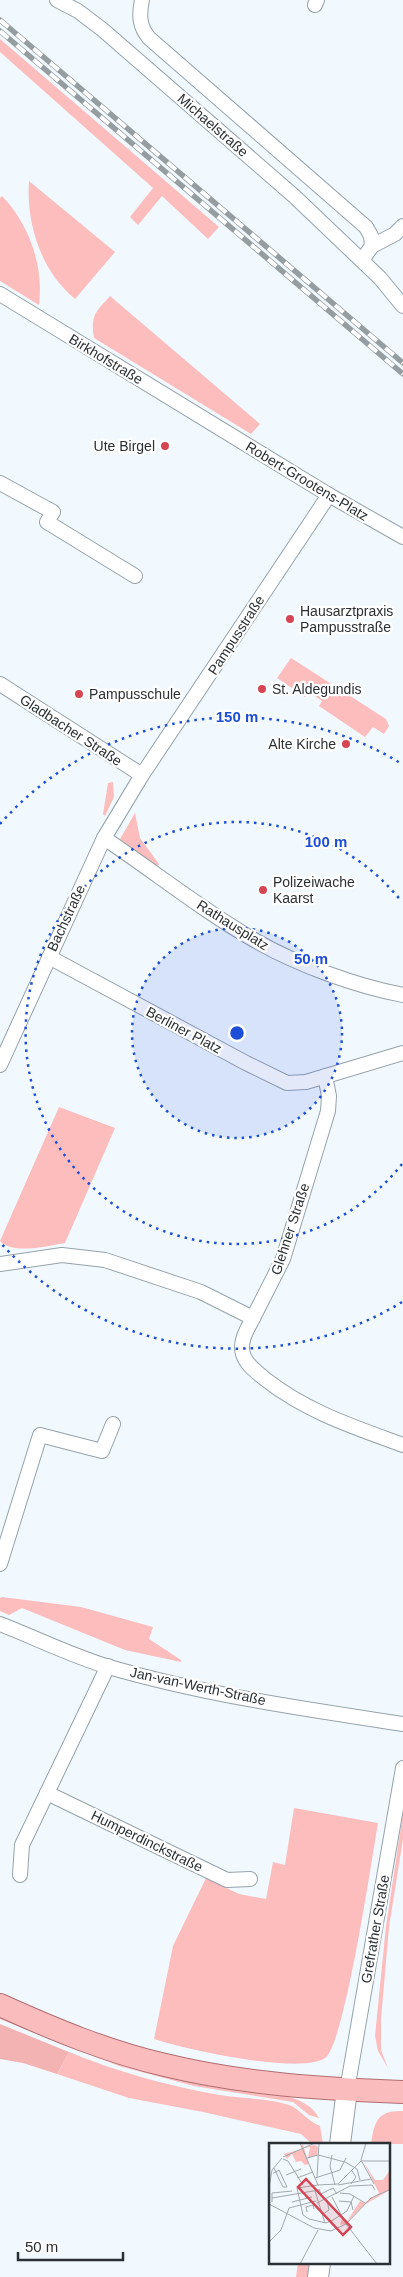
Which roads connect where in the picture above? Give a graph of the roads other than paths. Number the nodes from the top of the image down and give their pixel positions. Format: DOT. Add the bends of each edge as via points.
graph roads {
  1 [pos="57,0"];
  2 [pos="141,4"];
  3 [pos="403,226"];
  4 [pos="372,246"];
  5 [pos="362,260"];
  6 [pos="380,278"];
  7 [pos="0,294"];
  8 [pos="403,294"];
  9 [pos="403,306"];
  10 [pos="211,423"];
  11 [pos="0,483"];
  12 [pos="329,495"];
  13 [pos="403,537"];
  14 [pos="135,576"];
  15 [pos="0,684"];
  16 [pos="142,776"];
  17 [pos="104,838"];
  18 [pos="49,956"];
  19 [pos="403,995"];
  20 [pos="403,1054"];
  21 [pos="0,1065"];
  22 [pos="325,1076"];
  23 [pos="0,1264"];
  24 [pos="253,1318"];
  25 [pos="112,1424"];
  26 [pos="403,1445"];
  27 [pos="0,1564"];
  28 [pos="0,1624"];
  29 [pos="108,1666"];
  30 [pos="403,1724"];
  31 [pos="403,1768"];
  32 [pos="47,1793"];
  33 [pos="20,1875"];
  34 [pos="250,1879"];
  35 [pos="0,2005"];
  36 [pos="347,2090"];
  37 [pos="403,2092"];
  38 [pos="340,2143"];
  39 [pos="320,2264"];
  40 [pos="318,2277"];
  1 -- 5 [label="street, Michaelstraße" via="103,30 294,196"];
  2 -- 4 [label="street, Michaelstraße" via="140,23 149,38 366,227"];
  3 -- 4 [label="street"];
  4 -- 5 [label="street"];
  5 -- 6 [label="street, Michaelstraße"];
  6 -- 8 [label="street, Michaelstraße"];
  6 -- 9 [label="street, Michaelstraße"];
  7 -- 10 [label="street, Birkhofstraße"];
  10 -- 12 [label="street, Robert-Grootens-Platz"];
  11 -- 14 [label="street" via="53,512 47,522"];
  12 -- 13 [label="street, Robert-Grootens-Platz"];
  12 -- 16 [label="street, Pampusstraße"];
  15 -- 16 [label="street, Gladbacher Straße"];
  16 -- 17 [label="street, Bachstraße"];
  17 -- 18 [label="street, Bachstraße"];
  17 -- 19 [label="street, Rathausplatz" via="257,942 319,970"];
  18 -- 21 [label="street, Bachstraße"];
  18 -- 22 [label="street, Berliner Platz" via="281,1081 293,1084"];
  20 -- 22 [label="street"];
  22 -- 24 [label="street, Glehner Straße" via="328,1111 279,1269"];
  23 -- 24 [label="street" via="62,1256 105,1260 201,1292"];
  24 -- 26 [label="street" via="244,1337 242,1351 247,1362 261,1375 311,1410"];
  25 -- 27 [label="street" via="102,1451 40,1435"];
  28 -- 29 [label="street, Jan-van-Werth-Straße"];
  29 -- 30 [label="street, Jan-van-Werth-Straße" via="216,1692"];
  29 -- 32 [label="street"];
  31 -- 36 [label="street, Grefrather Straße"];
  32 -- 33 [label="street" via="22,1845"];
  32 -- 34 [label="street, Humperdinckstraße" via="227,1880"];
  35 -- 36 [label="main road" via="99,2046 165,2065 272,2084"];
  36 -- 37 [label="main road"];
  36 -- 38 [label="main road"];
  39 -- 40 [label="main road"];
}
